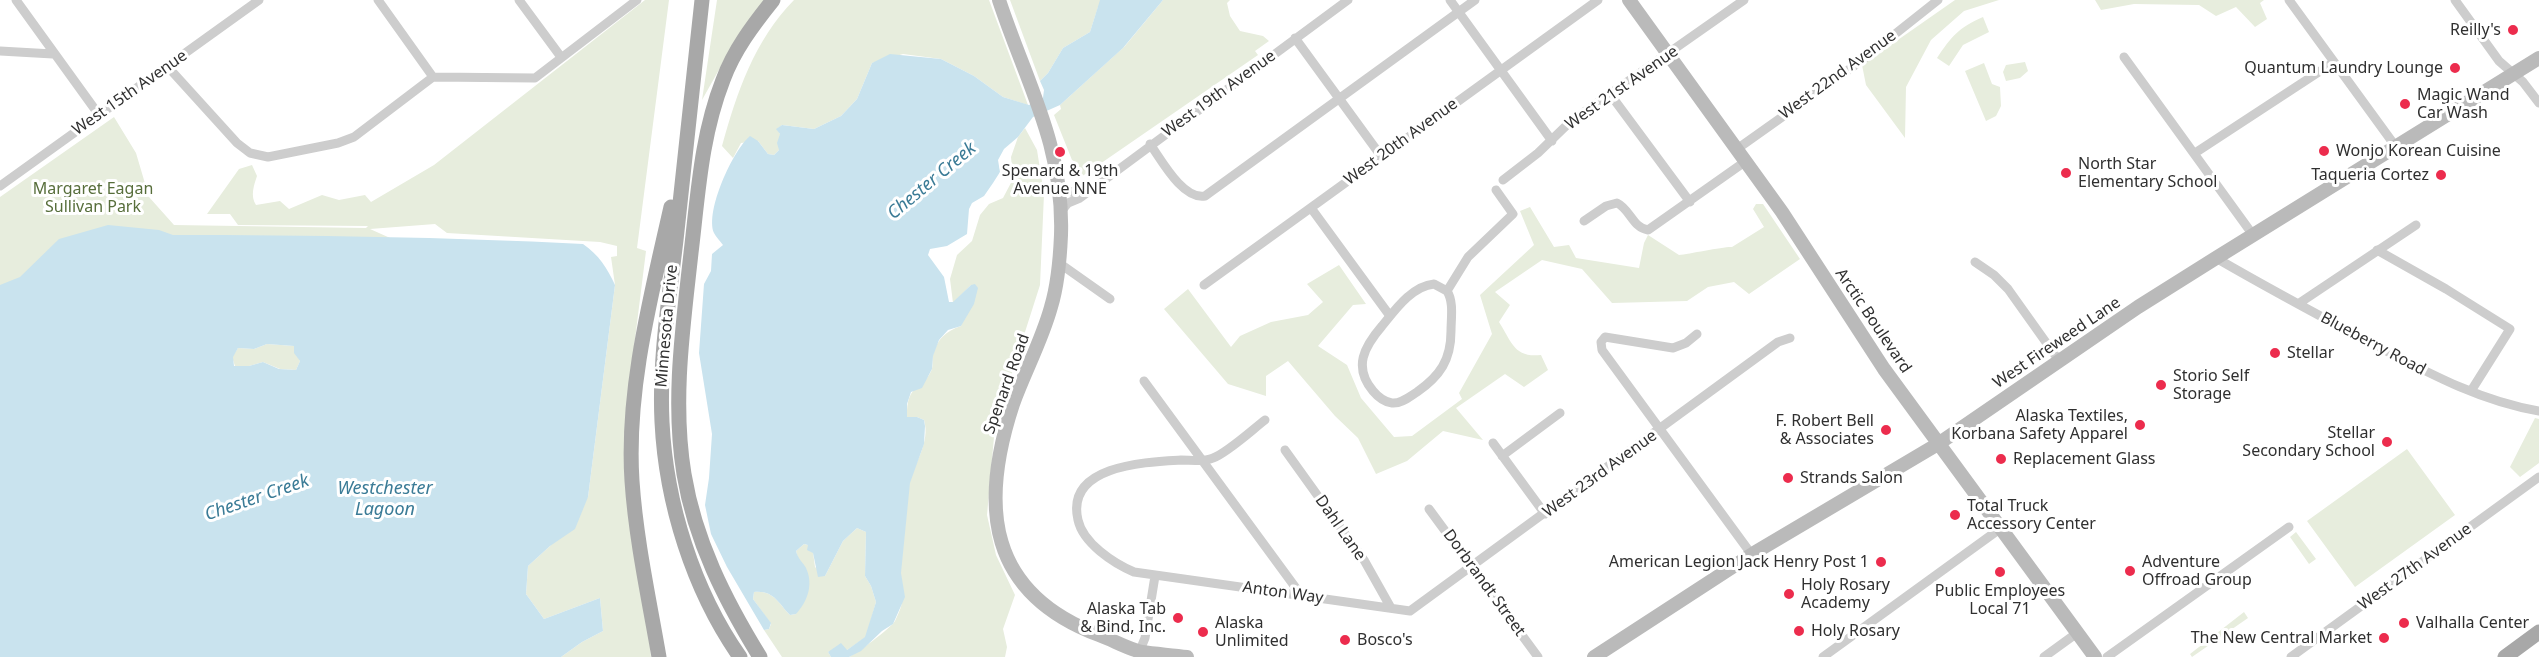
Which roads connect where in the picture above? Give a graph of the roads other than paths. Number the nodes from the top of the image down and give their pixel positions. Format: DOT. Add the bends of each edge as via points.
graph roads {
  1 [pos="16,0"];
  2 [pos="259,0"];
  3 [pos="378,0"];
  4 [pos="519,0"];
  5 [pos="637,0"];
  6 [pos="702,0"];
  7 [pos="773,0"];
  8 [pos="999,0"];
  9 [pos="1348,0"];
  10 [pos="1450,0"];
  11 [pos="1476,0"];
  12 [pos="1598,0"];
  13 [pos="1629,0"];
  14 [pos="1744,0"];
  15 [pos="1938,0"];
  16 [pos="2289,0"];
  17 [pos="2455,0"];
  18 [pos="1459,12"];
  19 [pos="1295,38"];
  20 [pos="0,51"];
  21 [pos="53,54"];
  22 [pos="1669,55"];
  23 [pos="561,57"];
  24 [pos="2124,57"];
  25 [pos="2539,58"];
  26 [pos="2334,62"];
  27 [pos="168,67"];
  28 [pos="1501,70"];
  29 [pos="2514,74"];
  30 [pos="433,77"];
  31 [pos="1610,94"];
  32 [pos="1339,98"];
  33 [pos="2539,104"];
  34 [pos="99,115"];
  35 [pos="686,137"];
  36 [pos="1552,141"];
  37 [pos="1150,144"];
  38 [pos="2396,147"];
  39 [pos="1737,148"];
  40 [pos="2195,153"];
  41 [pos="1381,156"];
  42 [pos="1746,161"];
  43 [pos="1503,180"];
  44 [pos="0,186"];
  45 [pos="1059,186"];
  46 [pos="1090,188"];
  47 [pos="1496,190"];
  48 [pos="1690,202"];
  49 [pos="1311,208"];
  50 [pos="1060,213"];
  51 [pos="1584,220"];
  52 [pos="2416,225"];
  53 [pos="2253,235"];
  54 [pos="2378,250"];
  55 [pos="2216,258"];
  56 [pos="1975,262"];
  57 [pos="1059,263"];
  58 [pos="1204,285"];
  59 [pos="1447,291"];
  60 [pos="1110,299"];
  61 [pos="2298,304"];
  62 [pos="1390,316"];
  63 [pos="1697,334"];
  64 [pos="1790,338"];
  65 [pos="2060,362"];
  66 [pos="1144,381"];
  67 [pos="2471,391"];
  68 [pos="2539,411"];
  69 [pos="1560,413"];
  70 [pos="1265,420"];
  71 [pos="1660,430"];
  72 [pos="1493,443"];
  73 [pos="1938,444"];
  74 [pos="1285,450"];
  75 [pos="1502,456"];
  76 [pos="1203,459"];
  77 [pos="2539,477"];
  78 [pos="1429,509"];
  79 [pos="1545,514"];
  80 [pos="2289,527"];
  81 [pos="2001,528"];
  82 [pos="1752,555"];
  83 [pos="1473,567"];
  84 [pos="1155,576"];
  85 [pos="1301,595"];
  86 [pos="1391,608"];
  87 [pos="1410,611"];
  88 [pos="2539,632"];
  89 [pos="2077,633"];
  90 [pos="1138,654"];
  91 [pos="659,657"];
  92 [pos="740,657"];
  93 [pos="760,657"];
  94 [pos="1187,657"];
  95 [pos="1538,657"];
  96 [pos="1594,657"];
  97 [pos="1823,657"];
  98 [pos="2044,657"];
  99 [pos="2095,657"];
  100 [pos="2107,657"];
  101 [pos="2291,657"];
  102 [pos="2505,657"];
  1 -- 21 [label="street"];
  2 -- 27 [label="street, West 15th Avenue"];
  3 -- 30 [label="street"];
  4 -- 23 [label="street"];
  5 -- 23 [label="street"];
  6 -- 35 [label="main road, Minnesota Drive"];
  7 -- 93 [label="main road, Minnesota Drive" via="736,50 723,78 702,154 682,336 678,420 684,475 696,523 729,608"];
  8 -- 45 [label="main road, Spenard Road" via="1050,138"];
  9 -- 19 [label="street, West 19th Avenue"];
  10 -- 18 [label="street"];
  11 -- 18 [label="street"];
  12 -- 28 [label="street, West 20th Avenue"];
  13 -- 22 [label="main road, Arctic Boulevard"];
  14 -- 22 [label="street, West 21st Avenue"];
  15 -- 39 [label="street, West 22nd Avenue" via="1861,61"];
  16 -- 26 [label="street"];
  17 -- 29 [label="street" via="2499,61"];
  18 -- 28 [label="street"];
  18 -- 32 [label="street"];
  19 -- 32 [label="street"];
  19 -- 37 [label="street, West 19th Avenue"];
  20 -- 21 [label="street"];
  21 -- 34 [label="street"];
  22 -- 31 [label="street, West 21st Avenue"];
  22 -- 39 [label="main road, Arctic Boulevard"];
  23 -- 30 [label="street" via="535,78"];
  24 -- 40 [label="street"];
  25 -- 29 [label="main road, West Fireweed Lane"];
  26 -- 38 [label="street"];
  26 -- 40 [label="street"];
  27 -- 30 [label="street" via="237,143 250,153 268,157 354,137"];
  27 -- 34 [label="street, West 15th Avenue"];
  28 -- 36 [label="street"];
  28 -- 41 [label="street, West 20th Avenue"];
  29 -- 33 [label="street"];
  29 -- 38 [label="main road, West Fireweed Lane"];
  31 -- 36 [label="street, West 21st Avenue" via="1570,122"];
  31 -- 48 [label="street"];
  32 -- 37 [label="street" via="1196,198 1186,192"];
  32 -- 41 [label="street"];
  34 -- 44 [label="street, West 15th Avenue"];
  35 -- 91 [label="main road" via="644,337 633,410 632,482"];
  35 -- 92 [label="main road, Minnesota Drive" via="663,359 666,469 692,566"];
  36 -- 43 [label="street, West 21st Avenue"];
  37 -- 46 [label="street, West 19th Avenue"];
  38 -- 53 [label="main road, West Fireweed Lane"];
  39 -- 42 [label="main road, Arctic Boulevard"];
  40 -- 53 [label="street"];
  41 -- 49 [label="street, West 20th Avenue"];
  42 -- 48 [label="street"];
  42 -- 73 [label="main road, Arctic Boulevard"];
  45 -- 46 [label="street" via="1071,192"];
  45 -- 50 [label="main road, Spenard Road"];
  46 -- 50 [label="street, West 19th Avenue"];
  47 -- 59 [label="street" via="1513,214 1468,256"];
  48 -- 51 [label="street" via="1652,229 1637,225 1617,203"];
  49 -- 58 [label="street, West 20th Avenue"];
  49 -- 62 [label="street"];
  50 -- 57 [label="main road, Spenard Road"];
  52 -- 54 [label="street"];
  53 -- 55 [label="main road, West Fireweed Lane"];
  54 -- 61 [label="street"];
  54 -- 67 [label="street" via="2510,329"];
  55 -- 61 [label="street, Blueberry Road"];
  55 -- 65 [label="main road, West Fireweed Lane"];
  56 -- 65 [label="street" via="2008,289"];
  57 -- 60 [label="street"];
  57 -- 90 [label="main road, Spenard Road" via="1051,307 1016,396 1002,446 996,486 998,537 1016,574 1047,608 1077,627"];
  59 -- 62 [label="street" via="1439,285 1423,286"];
  59 -- 62 [label="street" via="1452,317 1445,364 1432,381 1406,400 1395,403 1378,397 1362,371 1364,350"];
  61 -- 67 [label="street, Blueberry Road"];
  63 -- 71 [label="street" via="1673,348 1605,337 1601,342 1608,359"];
  64 -- 71 [label="street, West 23rd Avenue" via="1778,342"];
  65 -- 73 [label="main road, West Fireweed Lane"];
  66 -- 76 [label="street"];
  67 -- 68 [label="street, Blueberry Road"];
  69 -- 75 [label="street"];
  70 -- 76 [label="street" via="1213,459"];
  71 -- 79 [label="street, West 23rd Avenue"];
  71 -- 82 [label="street"];
  72 -- 75 [label="street"];
  73 -- 81 [label="main road, Arctic Boulevard"];
  73 -- 82 [label="main road, West Fireweed Lane"];
  74 -- 86 [label="street, Dahl Lane" via="1364,560"];
  75 -- 79 [label="street"];
  76 -- 84 [label="street, Anton Way" via="1108,470 1082,490 1076,514 1089,540 1125,568"];
  76 -- 85 [label="street"];
  77 -- 101 [label="street, West 27th Avenue"];
  78 -- 83 [label="street, Dorbrandt Street"];
  79 -- 83 [label="street, West 23rd Avenue"];
  80 -- 100 [label="street"];
  81 -- 89 [label="main road, Arctic Boulevard"];
  81 -- 97 [label="street"];
  82 -- 96 [label="main road, West Fireweed Lane"];
  83 -- 87 [label="street, West 23rd Avenue"];
  83 -- 95 [label="street, Dorbrandt Street"];
  84 -- 85 [label="street, Anton Way"];
  84 -- 90 [label="street" via="1145,638"];
  85 -- 86 [label="street, Anton Way"];
  86 -- 87 [label="street, Anton Way"];
  88 -- 102 [label="main road"];
  89 -- 98 [label="street"];
  89 -- 99 [label="main road, Arctic Boulevard"];
  90 -- 94 [label="main road, Spenard Road"];
}
